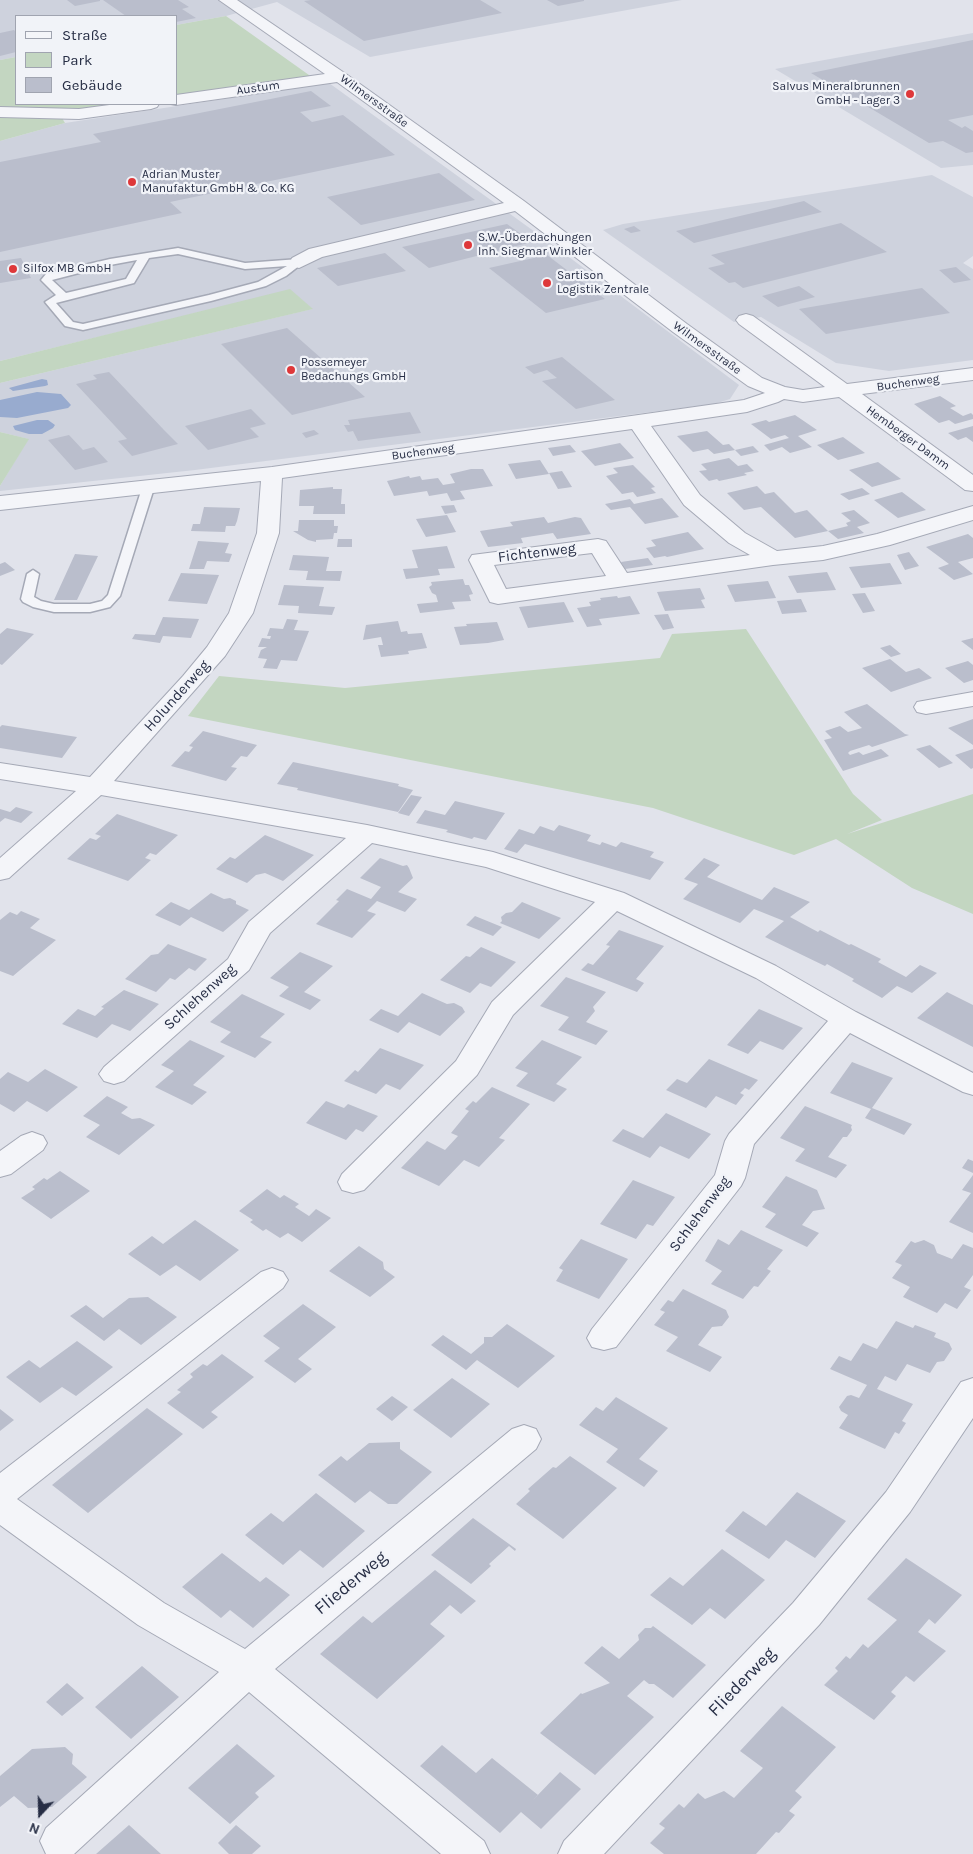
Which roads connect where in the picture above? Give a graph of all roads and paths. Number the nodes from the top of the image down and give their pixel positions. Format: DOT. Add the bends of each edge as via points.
graph roads {
  1 [pos="227,0"];
  2 [pos="340,77"];
  3 [pos="178,100"];
  4 [pos="144,105"];
  5 [pos="0,112"];
  6 [pos="518,205"];
  7 [pos="145,256"];
  8 [pos="299,262"];
  9 [pos="63,296"];
  10 [pos="746,320"];
  11 [pos="973,374"];
  12 [pos="780,392"];
  13 [pos="843,392"];
  14 [pos="638,422"];
  15 [pos="272,474"];
  16 [pos="973,485"];
  17 [pos="148,488"];
  18 [pos="0,503"];
  19 [pos="973,513"];
  20 [pos="773,558"];
  21 [pos="33,574"];
  22 [pos="622,581"];
  23 [pos="973,699"];
  24 [pos="926,707"];
  25 [pos="0,771"];
  26 [pos="96,786"];
  27 [pos="367,833"];
  28 [pos="0,872"];
  29 [pos="614,899"];
  30 [pos="846,1018"];
  31 [pos="114,1074"];
  32 [pos="973,1086"];
  33 [pos="32,1144"];
  34 [pos="0,1166"];
  35 [pos="353,1182"];
  36 [pos="272,1280"];
  37 [pos="604,1338"];
  38 [pos="973,1390"];
  39 [pos="524,1439"];
  40 [pos="0,1494"];
  41 [pos="0,1506"];
  42 [pos="248,1669"];
  43 [pos="60,1841"];
  44 [pos="470,1854"];
  45 [pos="578,1854"];
  1 -- 2 [label="street, Wilmersstraße"];
  2 -- 3 [label="street, Austum"];
  2 -- 6 [label="street, Wilmersstraße"];
  4 -- 5 [label="street" via="78,114"];
  6 -- 8 [label="street" via="316,252"];
  6 -- 12 [label="street, Wilmersstraße" via="743,375"];
  7 -- 8 [label="lane" via="178,251 245,266"];
  7 -- 9 [label="lane" via="130,281"];
  7 -- 9 [label="lane" via="50,276 46,280"];
  8 -- 9 [label="lane" via="262,284 84,327 69,324 50,302"];
  10 -- 13 [label="street"];
  11 -- 13 [label="street, Buchenweg"];
  12 -- 13 [label="street, Buchenweg" via="803,396"];
  12 -- 14 [label="street, Buchenweg" via="747,406"];
  13 -- 16 [label="street, Hemberger Damm"];
  14 -- 15 [label="street, Buchenweg"];
  14 -- 20 [label="street" via="692,500 737,538"];
  15 -- 17 [label="street, Buchenweg"];
  15 -- 26 [label="street, Holunderweg" via="268,533 241,613 217,651 192,681"];
  17 -- 18 [label="street, Buchenweg"];
  17 -- 21 [label="lane" via="114,596 106,604 90,608 54,608 37,604 27,598"];
  19 -- 20 [label="street, Fichtenweg" via="882,540"];
  20 -- 22 [label="street, Fichtenweg"];
  22 -- 22 [label="street, Fichtenweg" via="498,597 480,560 598,546"];
  23 -- 24 [label="street"];
  25 -- 26 [label="street"];
  26 -- 27 [label="street"];
  26 -- 28 [label="street, Holunderweg"];
  27 -- 29 [label="street" via="493,860"];
  27 -- 31 [label="street, Schlehenweg" via="259,928 239,964"];
  29 -- 30 [label="street" via="766,972"];
  29 -- 35 [label="street" via="502,1009 467,1068"];
  30 -- 32 [label="street"];
  30 -- 37 [label="street, Schlehenweg" via="740,1141 730,1178"];
  33 -- 34 [label="street"];
  36 -- 40 [label="street"];
  38 -- 45 [label="street, Fliederweg" via="898,1502 806,1614"];
  39 -- 42 [label="street, Fliederweg"];
  41 -- 42 [label="street" via="152,1614"];
  42 -- 43 [label="street, Fliederweg"];
  42 -- 44 [label="street"];
}
